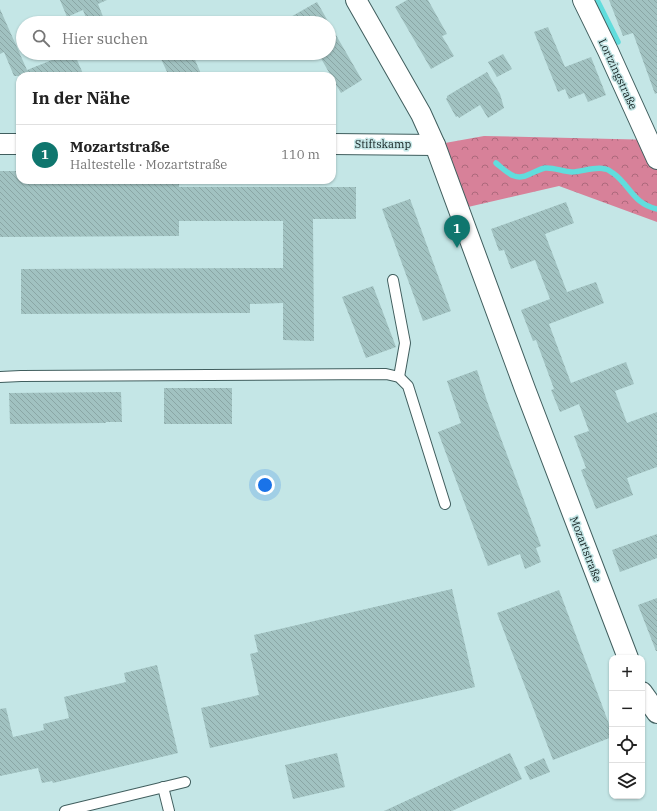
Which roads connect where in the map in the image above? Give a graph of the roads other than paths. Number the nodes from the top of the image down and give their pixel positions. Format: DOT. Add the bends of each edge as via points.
graph roads {
  1 [pos="356,0"];
  2 [pos="583,0"];
  3 [pos="336,144"];
  4 [pos="435,144"];
  5 [pos="655,153"];
  6 [pos="393,280"];
  7 [pos="0,376"];
  8 [pos="399,377"];
  9 [pos="446,504"];
  10 [pos="627,655"];
  11 [pos="645,696"];
  12 [pos="657,713"];
  13 [pos="184,782"];
  14 [pos="163,787"];
  15 [pos="65,811"];
  16 [pos="169,811"];
  1 -- 4 [label="street, Mozartstraße" via="421,114"];
  2 -- 5 [label="street, Lortzingstraße"];
  3 -- 4 [label="street, Stiftskamp"];
  4 -- 10 [label="street, Mozartstraße"];
  6 -- 8 [label="lane" via="405,343"];
  7 -- 8 [label="lane" via="386,374"];
  8 -- 9 [label="lane" via="408,386"];
  11 -- 12 [label="street"];
  13 -- 14 [label="lane"];
  14 -- 15 [label="lane"];
  14 -- 16 [label="lane"];
}
